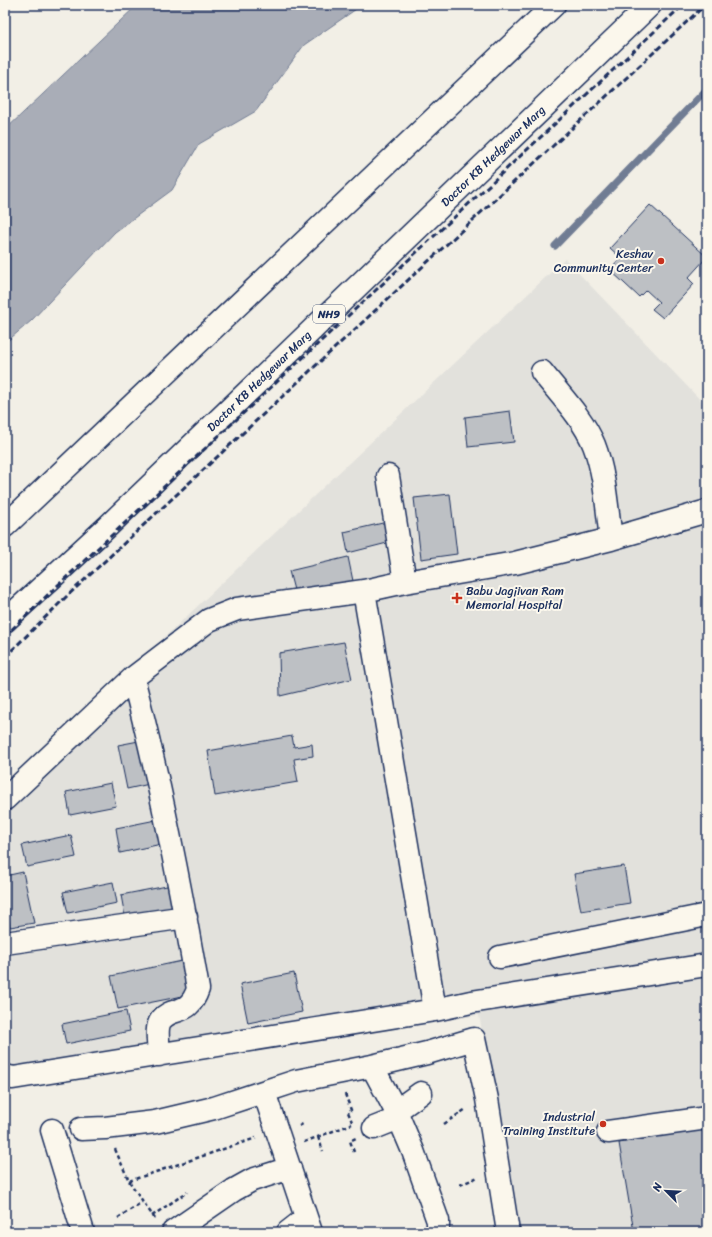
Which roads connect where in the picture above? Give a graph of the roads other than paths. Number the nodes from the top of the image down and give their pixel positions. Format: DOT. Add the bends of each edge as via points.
graph roads {
  1 [pos="554,5"];
  2 [pos="650,5"];
  3 [pos="542,372"];
  4 [pos="388,476"];
  5 [pos="707,511"];
  6 [pos="5,526"];
  7 [pos="611,539"];
  8 [pos="405,582"];
  9 [pos="364,591"];
  10 [pos="5,621"];
  11 [pos="133,678"];
  12 [pos="5,799"];
  13 [pos="707,915"];
  14 [pos="186,917"];
  15 [pos="5,943"];
  16 [pos="500,957"];
  17 [pos="707,965"];
  18 [pos="436,1010"];
  19 [pos="159,1055"];
  20 [pos="372,1066"];
  21 [pos="5,1076"];
  22 [pos="264,1092"];
  23 [pos="401,1101"];
  24 [pos="707,1118"];
  25 [pos="81,1129"];
  26 [pos="52,1130"];
  27 [pos="608,1132"];
  28 [pos="366,1133"];
  29 [pos="284,1149"];
  30 [pos="309,1225"];
  31 [pos="164,1227"];
  32 [pos="83,1232"];
  33 [pos="288,1232"];
  34 [pos="438,1232"];
  35 [pos="508,1232"];
  1 -- 6 [label="main road"];
  2 -- 10 [label="main road, Doctor KB Hedgewar Marg / NH9" via="107,527"];
  3 -- 7 [label="main road" via="583,424 594,445 601,472"];
  4 -- 8 [label="main road"];
  5 -- 7 [label="main road"];
  7 -- 8 [label="main road" via="515,563"];
  8 -- 9 [label="main road"];
  9 -- 11 [label="main road" via="237,609 209,620"];
  9 -- 18 [label="main road"];
  11 -- 12 [label="main road"];
  11 -- 14 [label="main road" via="151,745"];
  13 -- 16 [label="main road"];
  14 -- 15 [label="main road"];
  14 -- 19 [label="main road" via="198,989 187,1007 169,1014 161,1021 158,1030"];
  17 -- 18 [label="main road" via="471,1002"];
  18 -- 19 [label="main road"];
  19 -- 21 [label="main road" via="13,1078"];
  20 -- 22 [label="main road" via="304,1079"];
  20 -- 23 [label="main road"];
  20 -- 35 [label="main road" via="429,1058 474,1039 487,1099"];
  22 -- 25 [label="main road" via="214,1108 155,1122"];
  22 -- 29 [label="main road"];
  23 -- 28 [label="main road"];
  23 -- 34 [label="main road" via="413,1151 438,1221"];
  24 -- 27 [label="main road"];
  26 -- 32 [label="main road"];
  29 -- 30 [label="main road"];
  29 -- 31 [label="main road" via="252,1180"];
  30 -- 33 [label="main road"];
}
